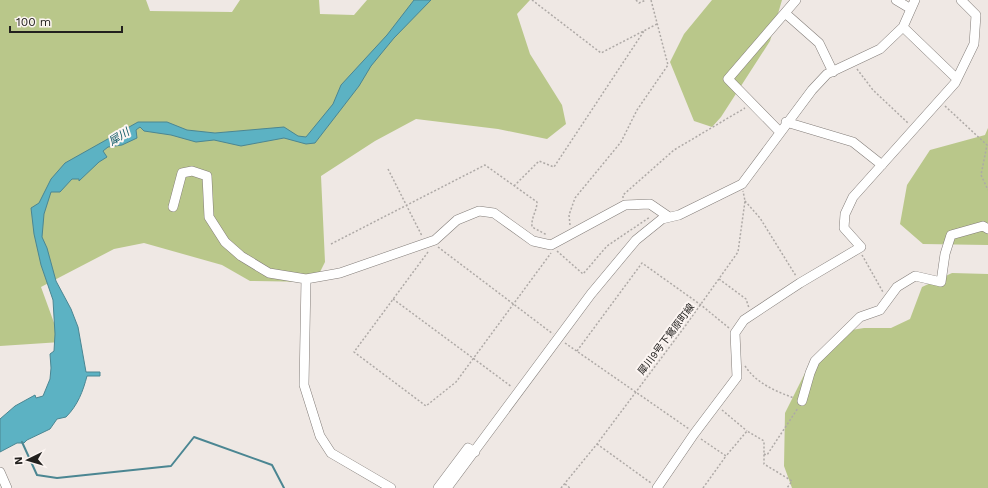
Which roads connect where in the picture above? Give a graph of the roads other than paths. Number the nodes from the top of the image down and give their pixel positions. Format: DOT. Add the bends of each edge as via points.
graph roads {
  1 [pos="796,0"];
  2 [pos="896,0"];
  3 [pos="961,0"];
  4 [pos="913,4"];
  5 [pos="785,13"];
  6 [pos="903,27"];
  7 [pos="833,72"];
  8 [pos="957,79"];
  9 [pos="786,122"];
  10 [pos="779,131"];
  11 [pos="882,165"];
  12 [pos="173,207"];
  13 [pos="669,217"];
  14 [pos="988,228"];
  15 [pos="306,279"];
  16 [pos="802,401"];
  17 [pos="474,453"];
  18 [pos="0,472"];
  19 [pos="654,486"];
  20 [pos="7,488"];
  21 [pos="391,488"];
  22 [pos="438,488"];
  23 [pos="447,488"];
  1 -- 5 [label="street"];
  2 -- 4 [label="street"];
  3 -- 8 [label="street" via="976,15 974,44"];
  4 -- 6 [label="street"];
  5 -- 7 [label="street" via="819,43"];
  5 -- 10 [label="street" via="728,79"];
  6 -- 7 [label="street" via="880,48"];
  6 -- 8 [label="street"];
  7 -- 9 [label="street" via="827,74"];
  8 -- 11 [label="street"];
  9 -- 10 [label="street"];
  9 -- 11 [label="street" via="853,142"];
  10 -- 13 [label="street" via="742,184 692,209"];
  11 -- 19 [label="street" via="853,197 845,214 844,228 861,247 744,320 735,334 737,377"];
  12 -- 15 [label="street" via="182,173 192,172 207,176 209,217 224,242 269,273"];
  13 -- 15 [label="street" via="650,204 623,206 551,246 533,241 494,213 479,212 457,220 431,242 340,273"];
  13 -- 17 [label="street" via="662,219 636,240 591,294"];
  14 -- 16 [label="street" via="983,226 951,235 941,282 915,276 897,287 880,310 860,317 815,361"];
  15 -- 21 [label="street" via="304,385 320,436 331,453"];
  17 -- 22 [label="street" via="468,448"];
  17 -- 23 [label="street"];
  18 -- 20 [label="street"];
}
